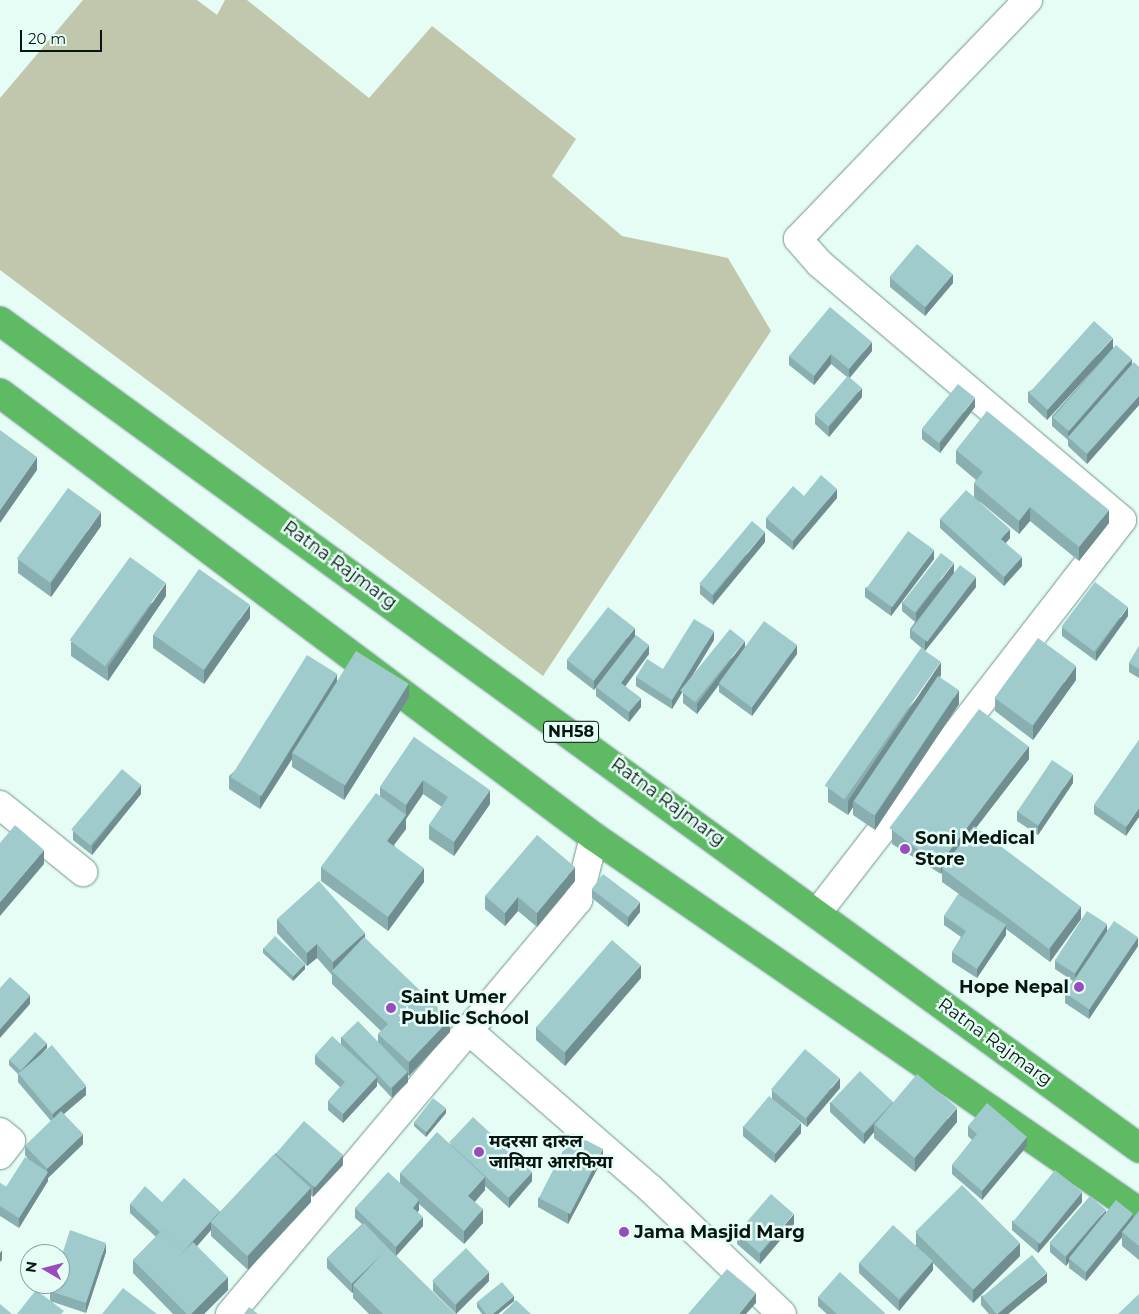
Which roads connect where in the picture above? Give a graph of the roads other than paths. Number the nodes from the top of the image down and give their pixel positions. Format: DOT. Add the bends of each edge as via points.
graph roads {
  1 [pos="1028,0"];
  2 [pos="0,321"];
  3 [pos="0,393"];
  4 [pos="0,805"];
  5 [pos="594,837"];
  6 [pos="83,872"];
  7 [pos="818,912"];
  8 [pos="468,1030"];
  9 [pos="0,1132"];
  10 [pos="1139,1148"];
  11 [pos="0,1155"];
  12 [pos="1139,1212"];
  13 [pos="230,1314"];
  14 [pos="782,1314"];
  1 -- 7 [label="street" via="798,239 819,263 1122,520"];
  2 -- 7 [label="highway, Ratna Rajmarg / NH58"];
  3 -- 5 [label="highway"];
  4 -- 6 [label="street"];
  5 -- 8 [label="street" via="578,900"];
  5 -- 12 [label="highway"];
  7 -- 10 [label="highway, Ratna Rajmarg / NH58"];
  8 -- 13 [label="street"];
  8 -- 14 [label="street" via="651,1189"];
  9 -- 11 [label="street" via="11,1141"];
}
